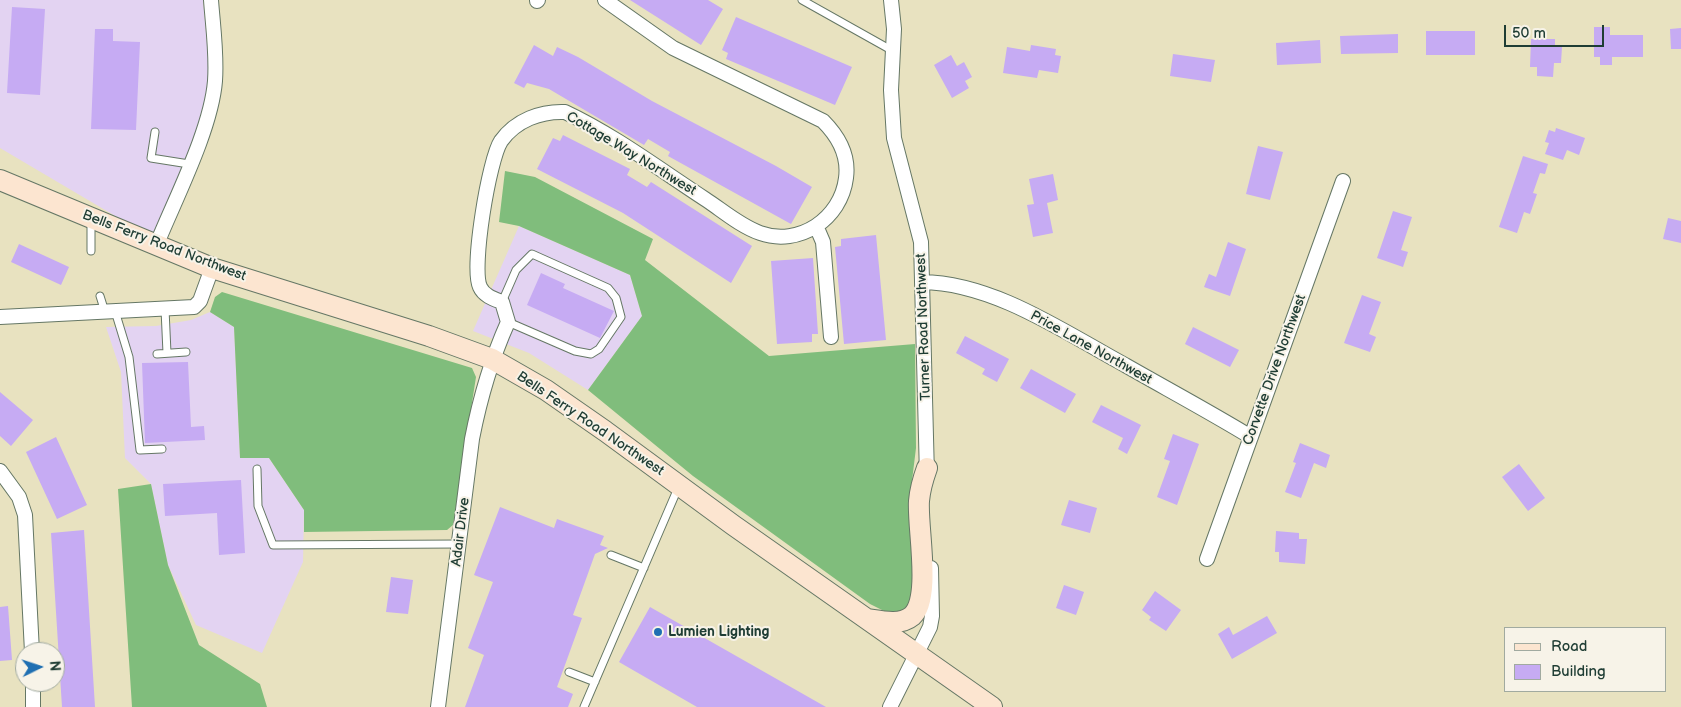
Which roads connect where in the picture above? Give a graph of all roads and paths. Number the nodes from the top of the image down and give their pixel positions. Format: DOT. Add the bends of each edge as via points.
graph roads {
  1 [pos="211,0"];
  2 [pos="605,0"];
  3 [pos="802,0"];
  4 [pos="891,0"];
  5 [pos="894,52"];
  6 [pos="155,132"];
  7 [pos="190,164"];
  8 [pos="0,180"];
  9 [pos="1343,181"];
  10 [pos="91,219"];
  11 [pos="817,228"];
  12 [pos="156,246"];
  13 [pos="91,251"];
  14 [pos="212,268"];
  15 [pos="922,282"];
  16 [pos="100,296"];
  17 [pos="502,302"];
  18 [pos="165,309"];
  19 [pos="110,311"];
  20 [pos="0,317"];
  21 [pos="508,322"];
  22 [pos="831,337"];
  23 [pos="186,352"];
  24 [pos="167,353"];
  25 [pos="157,354"];
  26 [pos="138,355"];
  27 [pos="129,357"];
  28 [pos="492,359"];
  29 [pos="1251,437"];
  30 [pos="162,449"];
  31 [pos="927,468"];
  32 [pos="257,469"];
  33 [pos="0,471"];
  34 [pos="680,485"];
  35 [pos="459,544"];
  36 [pos="611,555"];
  37 [pos="1207,558"];
  38 [pos="644,568"];
  39 [pos="866,619"];
  40 [pos="31,642"];
  41 [pos="917,655"];
  42 [pos="570,672"];
  43 [pos="595,682"];
  44 [pos="33,692"];
  45 [pos="33,707"];
  46 [pos="438,707"];
  47 [pos="584,707"];
  48 [pos="890,707"];
  49 [pos="992,707"];
  1 -- 7 [label="street" via="215,81 207,120"];
  2 -- 11 [label="street" via="673,48 812,114 834,132 848,168 845,186 841,201"];
  3 -- 5 [label="lane"];
  4 -- 5 [label="street, Turner Road Northwest"];
  5 -- 15 [label="street, Turner Road Northwest" via="894,138 918,226"];
  6 -- 7 [label="lane" via="151,158"];
  7 -- 12 [label="street"];
  8 -- 10 [label="main road, Bells Ferry Road Northwest"];
  9 -- 29 [label="street, Corvette Drive Northwest"];
  10 -- 12 [label="main road, Bells Ferry Road Northwest"];
  10 -- 13 [label="lane"];
  11 -- 17 [label="street, Cottage Way Northwest" via="791,236 761,233 577,118 565,112 542,114 517,125 501,141 493,158 477,256 477,279 481,290"];
  11 -- 22 [label="street" via="823,242"];
  12 -- 14 [label="main road, Bells Ferry Road Northwest"];
  14 -- 18 [label="street" via="200,301 194,307"];
  14 -- 28 [label="main road, Bells Ferry Road Northwest"];
  15 -- 29 [label="street, Price Lane Northwest" via="987,294 1037,317"];
  15 -- 31 [label="street, Turner Road Northwest"];
  16 -- 19 [label="lane"];
  17 -- 21 [label="street"];
  17 -- 21 [label="lane" via="516,270 532,254 610,289 621,317 592,354 575,351"];
  18 -- 19 [label="street"];
  18 -- 24 [label="lane"];
  19 -- 20 [label="street"];
  19 -- 27 [label="lane"];
  21 -- 28 [label="street"];
  23 -- 24 [label="lane"];
  24 -- 25 [label="lane"];
  26 -- 27 [label="lane"];
  27 -- 30 [label="lane" via="140,450"];
  28 -- 34 [label="main road, Bells Ferry Road Northwest" via="546,390"];
  28 -- 35 [label="street, Adair Drive" via="472,439"];
  29 -- 37 [label="street, Corvette Drive Northwest"];
  31 -- 39 [label="main road" via="920,488 922,578 917,610 912,616 897,622"];
  31 -- 41 [label="street, Turner Road Northwest" via="932,616"];
  32 -- 35 [label="lane" via="258,506 273,545"];
  33 -- 40 [label="street" via="19,498 25,515"];
  34 -- 38 [label="lane"];
  34 -- 39 [label="main road, Bells Ferry Road Northwest"];
  35 -- 46 [label="street, Adair Drive"];
  36 -- 38 [label="lane"];
  38 -- 43 [label="lane"];
  39 -- 41 [label="main road, Bells Ferry Road Northwest"];
  41 -- 48 [label="street, Turner Road Northwest"];
  41 -- 49 [label="main road, Bells Ferry Road Northwest"];
  42 -- 43 [label="lane"];
  43 -- 47 [label="lane"];
  44 -- 45 [label="street"];
}
